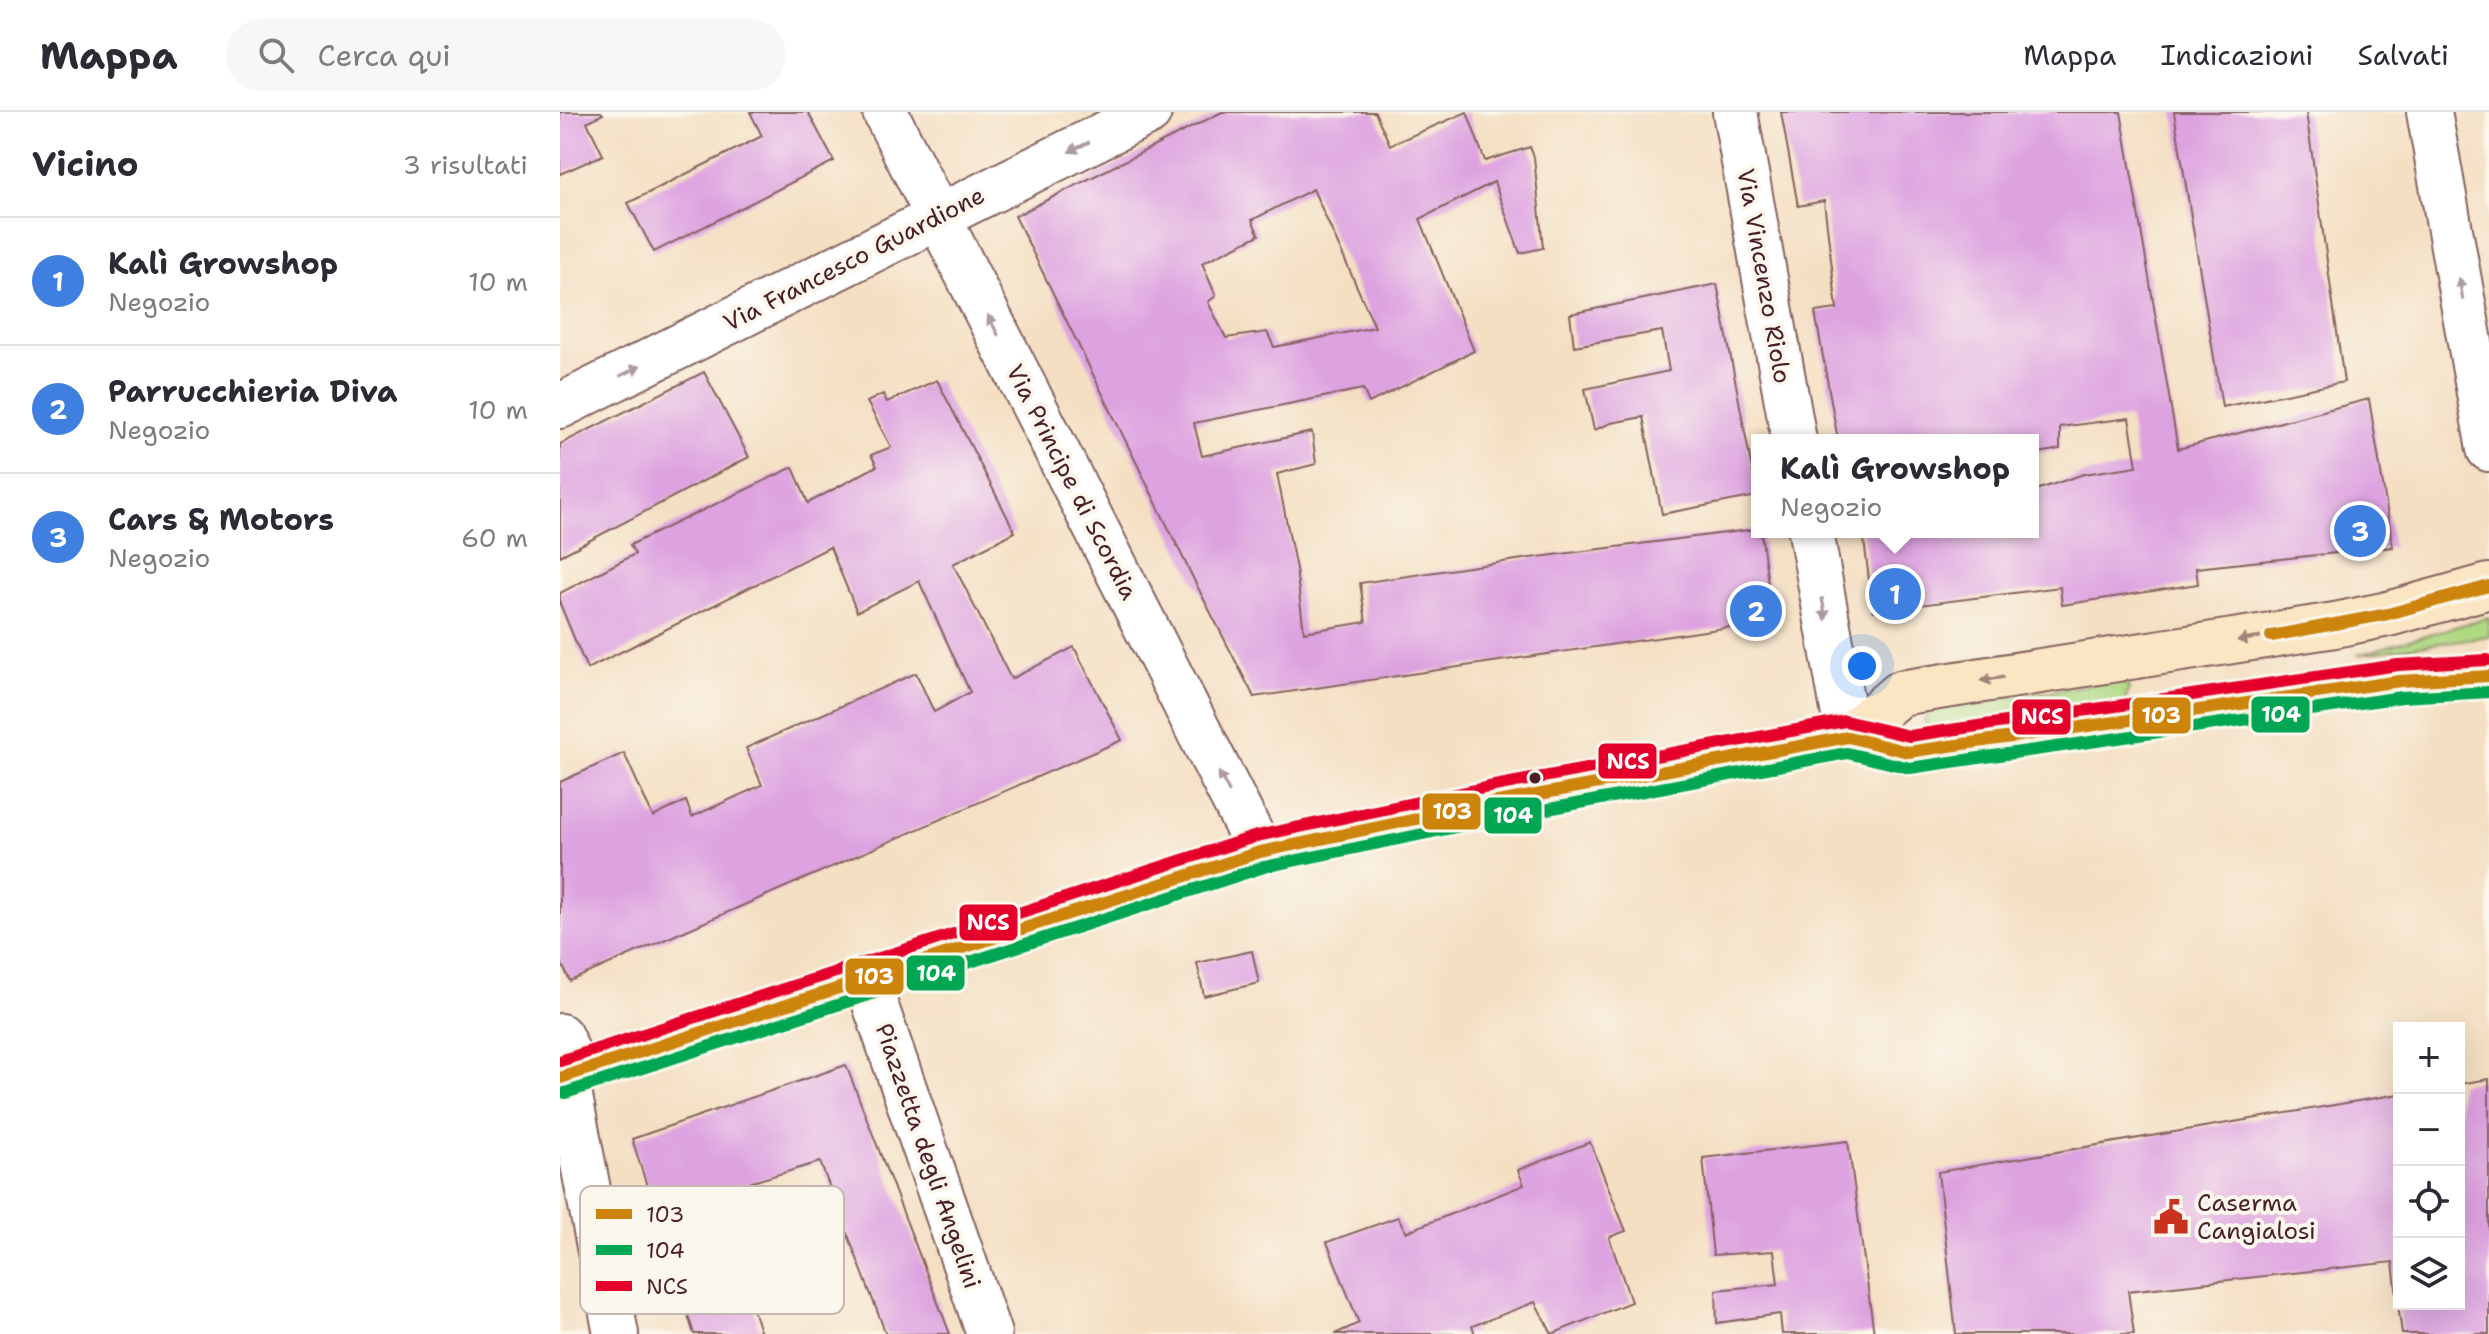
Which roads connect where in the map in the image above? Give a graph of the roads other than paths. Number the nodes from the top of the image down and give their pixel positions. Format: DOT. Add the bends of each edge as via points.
graph roads {
  1 [pos="885,112"];
  2 [pos="1149,112"];
  3 [pos="1735,112"];
  4 [pos="2429,112"];
  5 [pos="938,217"];
  6 [pos="560,406"];
  7 [pos="1793,434"];
  8 [pos="2489,449"];
  9 [pos="1812,538"];
  10 [pos="2489,586"];
  11 [pos="2489,676"];
  12 [pos="1848,737"];
  13 [pos="1260,852"];
  14 [pos="866,978"];
  15 [pos="566,1066"];
  16 [pos="588,1186"];
  17 [pos="612,1314"];
  18 [pos="616,1334"];
  19 [pos="989,1334"];
  1 -- 5 [label="street, Via Principe di Scordia"];
  2 -- 5 [label="street, Via Francesco Guardione, one-way"];
  3 -- 7 [label="street, Via Vincenzo Riolo"];
  8 -- 4 [label="street, one-way"];
  6 -- 5 [label="street, Via Francesco Guardione, one-way"];
  13 -- 5 [label="street, Via Principe di Scordia, one-way"];
  9 -- 12 [label="street, one-way"];
  10 -- 12 [label="street, one-way" via="2322,628 1900,693"];
  11 -- 12 [label="street" via="2400,681 1908,752"];
  12 -- 13 [label="street"];
  13 -- 14 [label="street"];
  14 -- 15 [label="street"];
  14 -- 19 [label="street, Piazzetta degli Angelini"];
  15 -- 16 [label="street"];
  17 -- 18 [label="street"];
}
